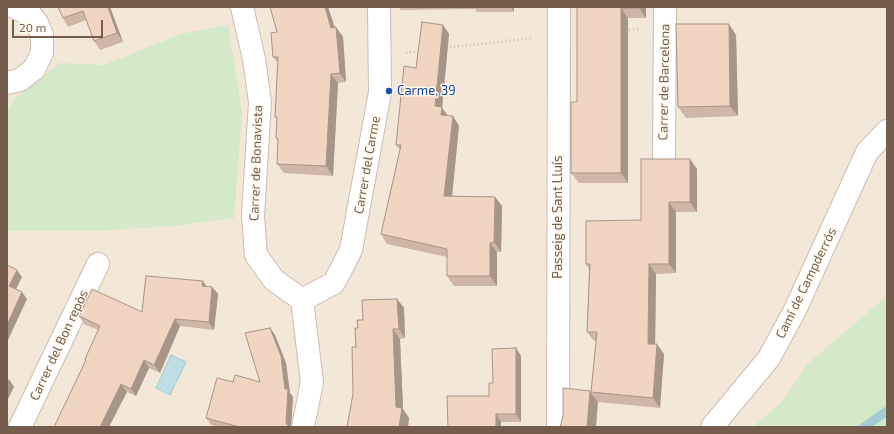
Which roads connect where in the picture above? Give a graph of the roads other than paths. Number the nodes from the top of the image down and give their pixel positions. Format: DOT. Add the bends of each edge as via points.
graph roads {
  1 [pos="14,7"];
  2 [pos="242,7"];
  3 [pos="379,7"];
  4 [pos="559,7"];
  5 [pos="665,17"];
  6 [pos="7,82"];
  7 [pos="887,131"];
  8 [pos="664,156"];
  9 [pos="98,264"];
  10 [pos="302,300"];
  11 [pos="20,427"];
  12 [pos="303,427"];
  13 [pos="558,427"];
  14 [pos="712,427"];
  1 -- 6 [label="street" via="31,15 37,23 42,35 42,53 34,69 20,80"];
  2 -- 10 [label="street, Carrer de Bonavista" via="254,59 260,102 252,216 256,255 274,280"];
  3 -- 10 [label="street, Carrer del Carme" via="380,92 351,250 334,283"];
  4 -- 13 [label="street, Passeig de Sant Lluís"];
  5 -- 8 [label="street, Carrer de Barcelona"];
  7 -- 14 [label="street, Camí de Campderrós" via="867,152 795,310 769,358"];
  9 -- 11 [label="street, Carrer del Bon repòs"];
  10 -- 12 [label="street" via="312,382"];
}
